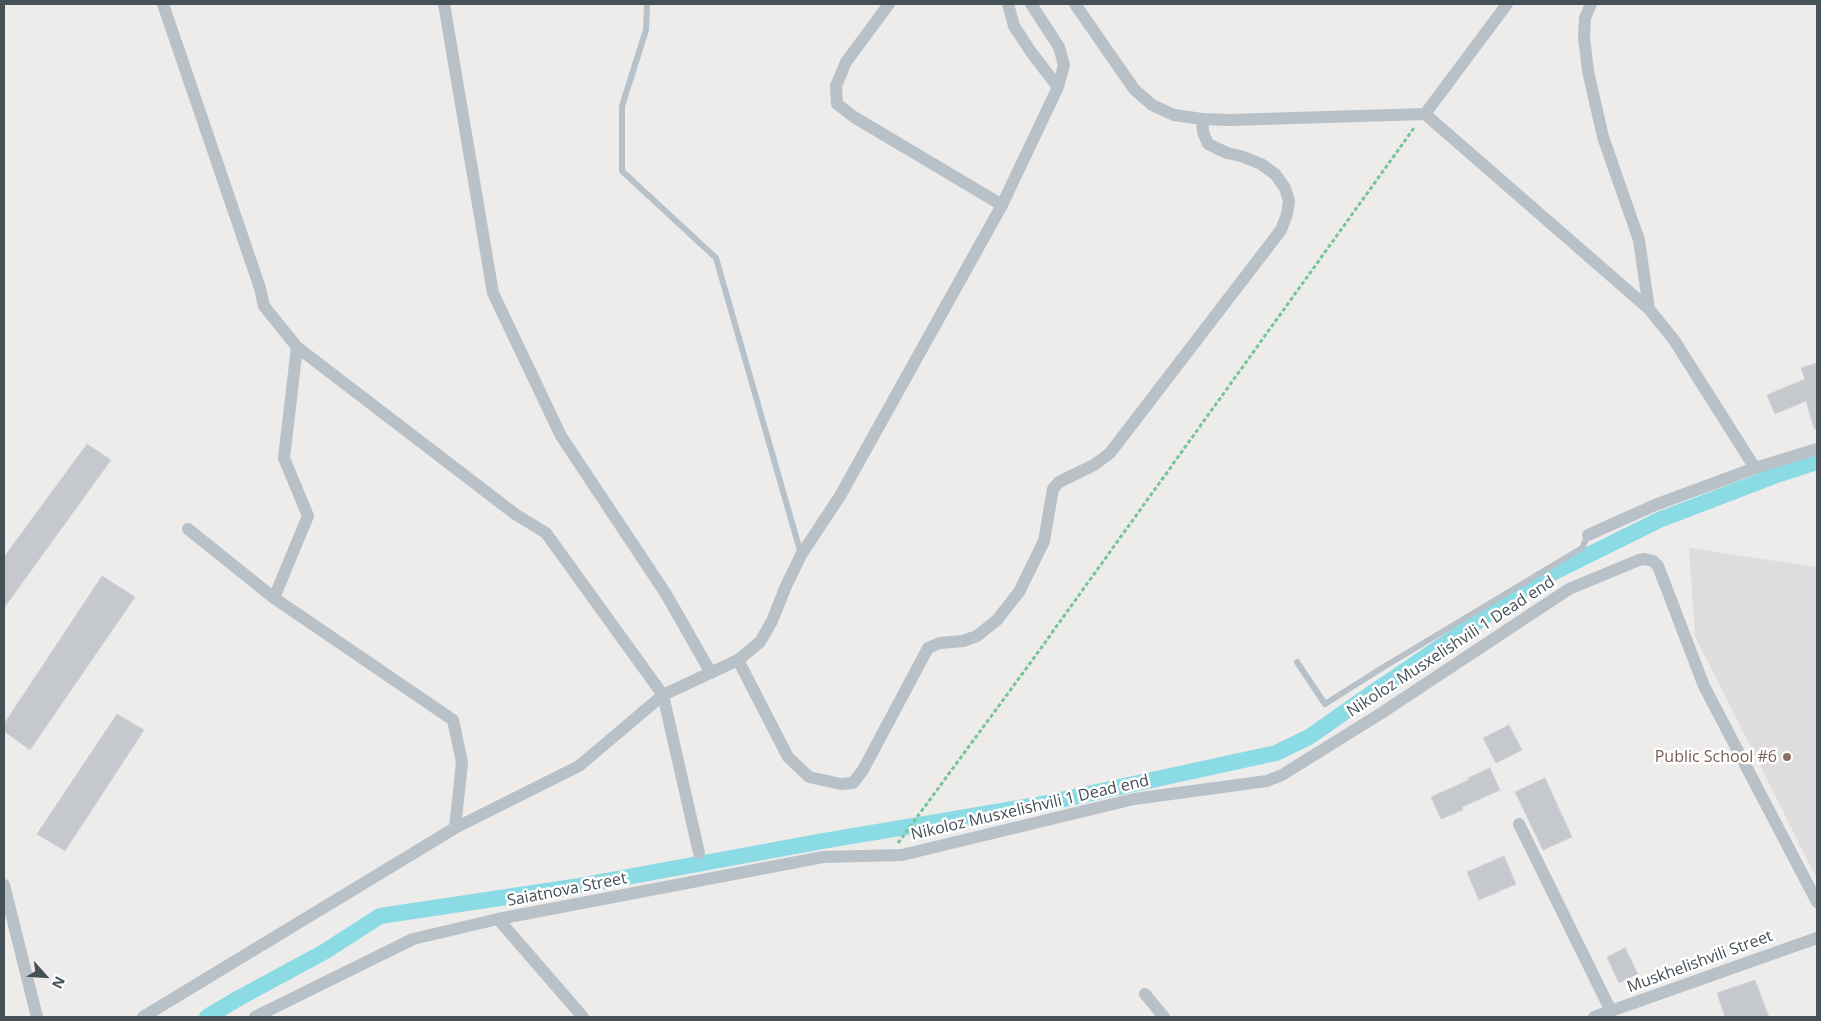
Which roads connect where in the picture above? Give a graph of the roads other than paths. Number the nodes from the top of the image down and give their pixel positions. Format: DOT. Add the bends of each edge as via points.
graph roads {
  1 [pos="163,4"];
  2 [pos="444,4"];
  3 [pos="647,4"];
  4 [pos="889,4"];
  5 [pos="1008,4"];
  6 [pos="1031,4"];
  7 [pos="1075,4"];
  8 [pos="1507,4"];
  9 [pos="1591,4"];
  10 [pos="1058,87"];
  11 [pos="1424,114"];
  12 [pos="1202,119"];
  13 [pos="1002,205"];
  14 [pos="1649,309"];
  15 [pos="297,346"];
  16 [pos="1817,448"];
  17 [pos="1755,468"];
  18 [pos="188,530"];
  19 [pos="1588,535"];
  20 [pos="801,555"];
  21 [pos="274,598"];
  22 [pos="738,660"];
  23 [pos="1297,662"];
  24 [pos="711,673"];
  25 [pos="663,696"];
  26 [pos="1519,824"];
  27 [pos="455,828"];
  28 [pos="898,851"];
  29 [pos="699,853"];
  30 [pos="4,885"];
  31 [pos="1817,902"];
  32 [pos="498,919"];
  33 [pos="1817,938"];
  34 [pos="1144,994"];
  35 [pos="1612,1011"];
  36 [pos="37,1017"];
  37 [pos="143,1017"];
  38 [pos="255,1017"];
  39 [pos="583,1017"];
  40 [pos="1164,1017"];
  41 [pos="1594,1017"];
  1 -- 15 [label="street" via="264,306"];
  2 -- 24 [label="street" via="493,293 561,436 666,594"];
  3 -- 20 [label="lane" via="646,30 622,106 622,171 716,258"];
  4 -- 13 [label="street" via="846,62 836,86 837,104"];
  5 -- 10 [label="street" via="1014,26"];
  6 -- 10 [label="street" via="1059,47 1064,65"];
  7 -- 12 [label="street" via="1134,90 1152,105 1174,115"];
  8 -- 11 [label="street"];
  9 -- 14 [label="street" via="1584,37 1588,71 1603,137 1638,240"];
  10 -- 13 [label="street"];
  11 -- 12 [label="street"];
  11 -- 14 [label="street"];
  12 -- 22 [label="street" via="1208,144 1261,164 1275,174 1285,188 1289,201 1281,230 1110,453 1094,465 1059,482 1053,489 1044,541 1019,592 997,620 977,636 928,648 854,783 841,784 809,777 788,757"];
  13 -- 20 [label="street" via="840,496"];
  14 -- 17 [label="street" via="1674,340"];
  15 -- 21 [label="street" via="284,458 308,516"];
  15 -- 25 [label="street" via="515,514 546,533"];
  16 -- 17 [label="street"];
  17 -- 19 [label="street" via="1655,505"];
  18 -- 21 [label="street"];
  19 -- 23 [label="lane" via="1582,548 1324,704"];
  20 -- 22 [label="street" via="760,642"];
  21 -- 27 [label="street" via="453,720 462,762"];
  22 -- 24 [label="street"];
  24 -- 25 [label="street"];
  25 -- 27 [label="street" via="579,766"];
  25 -- 29 [label="street"];
  26 -- 35 [label="street"];
  27 -- 37 [label="street"];
  28 -- 31 [label="street, Nikoloz Musxelishvili 1 Dead end" via="1134,799 1268,781 1380,714 1569,589 1646,559 1658,566 1704,686"];
  28 -- 32 [label="street, Saiatnova Street" via="823,857"];
  30 -- 36 [label="street"];
  32 -- 38 [label="street, Saiatnova Street" via="413,939"];
  32 -- 39 [label="street"];
  33 -- 35 [label="street, Muskhelishvili Street"];
  34 -- 40 [label="street"];
  35 -- 41 [label="street, Muskhelishvili Street"];
}
